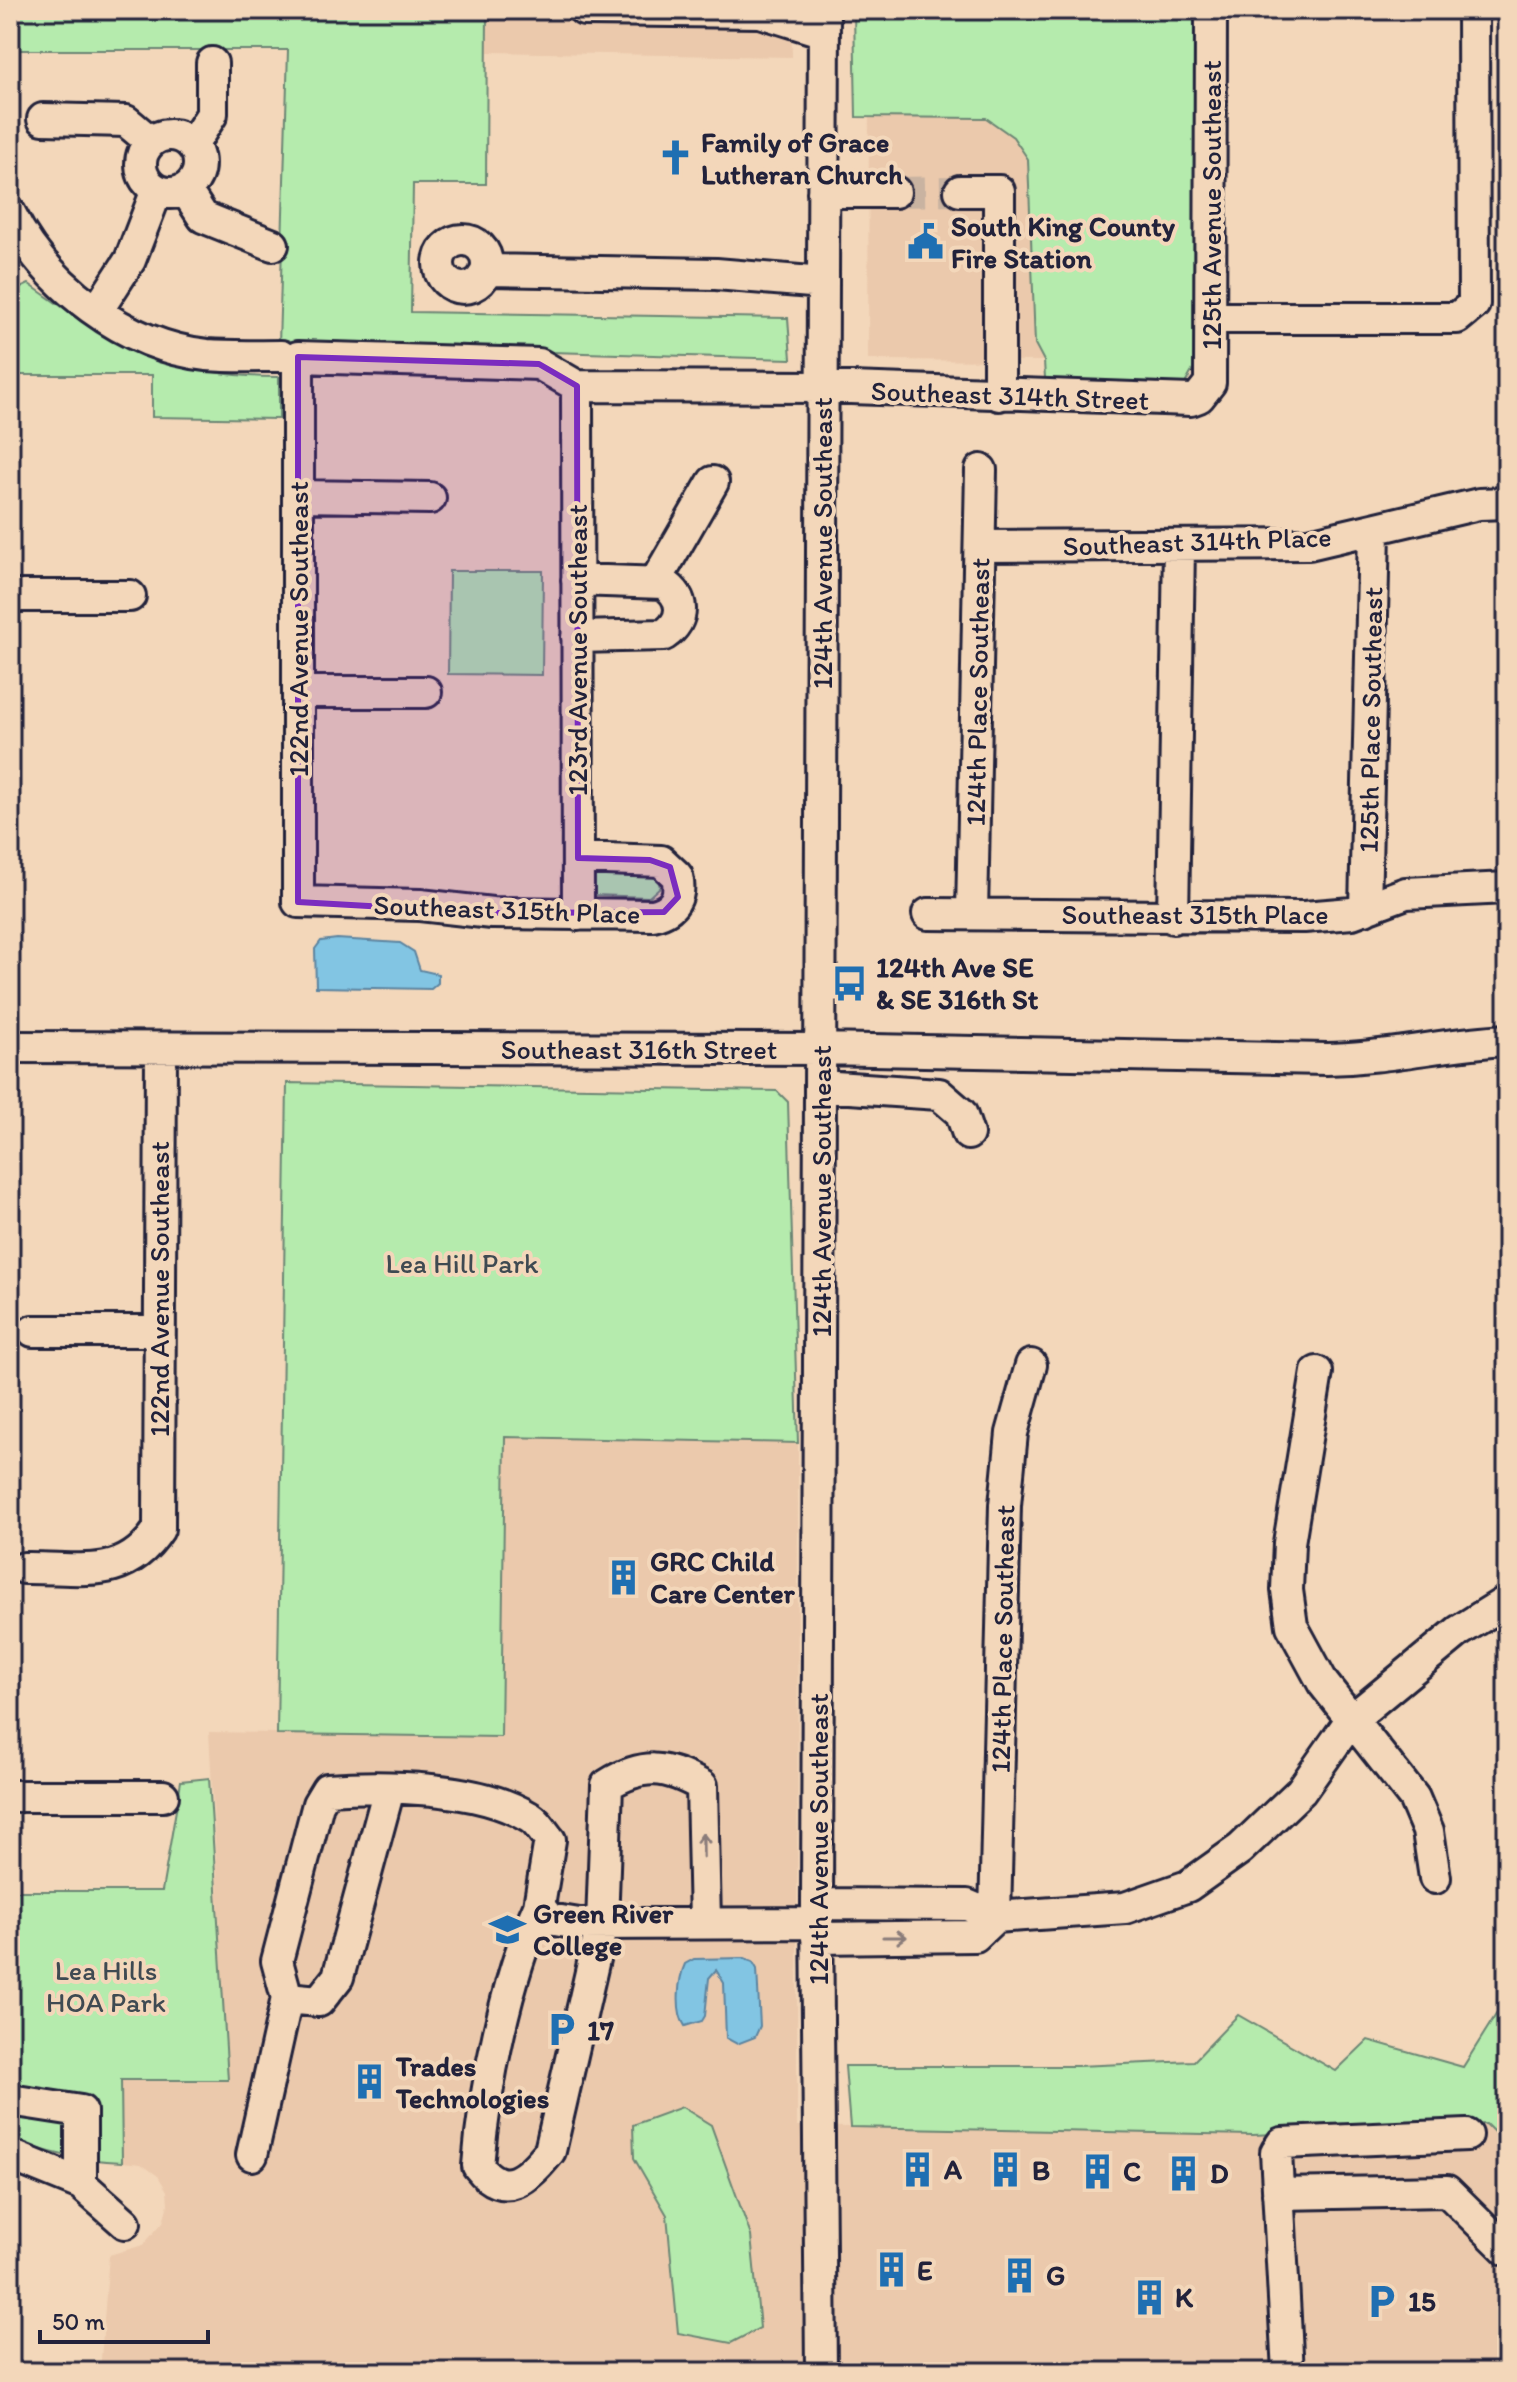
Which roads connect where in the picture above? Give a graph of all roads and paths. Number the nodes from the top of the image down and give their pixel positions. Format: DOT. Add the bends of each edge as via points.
graph roads {
  1 [pos="584,10"];
  2 [pos="1211,10"];
  3 [pos="1473,10"];
  4 [pos="824,21"];
  5 [pos="212,63"];
  6 [pos="43,119"];
  7 [pos="151,142"];
  8 [pos="193,144"];
  9 [pos="171,190"];
  10 [pos="960,191"];
  11 [pos="823,192"];
  12 [pos="895,192"];
  13 [pos="10,213"];
  14 [pos="273,245"];
  15 [pos="486,270"];
  16 [pos="823,283"];
  17 [pos="97,311"];
  18 [pos="1212,318"];
  19 [pos="290,357"];
  20 [pos="577,386"];
  21 [pos="823,387"];
  22 [pos="999,395"];
  23 [pos="1199,397"];
  24 [pos="981,470"];
  25 [pos="713,482"];
  26 [pos="298,496"];
  27 [pos="430,498"];
  28 [pos="1507,503"];
  29 [pos="1374,531"];
  30 [pos="980,546"];
  31 [pos="1179,546"];
  32 [pos="577,580"];
  33 [pos="656,581"];
  34 [pos="10,596"];
  35 [pos="130,596"];
  36 [pos="577,637"];
  37 [pos="298,692"];
  38 [pos="426,692"];
  39 [pos="578,858"];
  40 [pos="1507,888"];
  41 [pos="298,902"];
  42 [pos="1365,909"];
  43 [pos="928,914"];
  44 [pos="972,914"];
  45 [pos="578,915"];
  46 [pos="1173,918"];
  47 [pos="1507,1040"];
  48 [pos="10,1047"];
  49 [pos="161,1049"];
  50 [pos="821,1049"];
  51 [pos="820,1086"];
  52 [pos="968,1134"];
  53 [pos="33,1331"];
  54 [pos="158,1331"];
  55 [pos="1031,1365"];
  56 [pos="1317,1372"];
  57 [pos="24,1568"];
  58 [pos="1507,1601"];
  59 [pos="1351,1720"];
  60 [pos="389,1789"];
  61 [pos="10,1796"];
  62 [pos="163,1796"];
  63 [pos="1435,1878"];
  64 [pos="539,1906"];
  65 [pos="995,1917"];
  66 [pos="817,1921"];
  67 [pos="705,1923"];
  68 [pos="602,1924"];
  69 [pos="287,1998"];
  70 [pos="10,2100"];
  71 [pos="1467,2135"];
  72 [pos="10,2155"];
  73 [pos="252,2155"];
  74 [pos="81,2184"];
  75 [pos="1278,2194"];
  76 [pos="125,2223"];
  77 [pos="1507,2250"];
  78 [pos="821,2372"];
  79 [pos="1288,2372"];
  1 -- 4 [label="street" via="760,12"];
  2 -- 18 [label="street, 125th Avenue Southeast"];
  3 -- 18 [label="street" via="1474,304 1457,318"];
  4 -- 11 [label="street, 124th Avenue Southeast"];
  5 -- 8 [label="street" via="212,114"];
  6 -- 7 [label="street" via="126,121"];
  7 -- 8 [label="street" via="168,134"];
  7 -- 9 [label="street" via="141,167 149,185"];
  8 -- 9 [label="street" via="200,169"];
  9 -- 14 [label="street" via="203,217"];
  9 -- 17 [label="street" via="141,224 130,260"];
  10 -- 22 [label="street" via="999,191"];
  11 -- 12 [label="street"];
  11 -- 16 [label="street, 124th Avenue Southeast"];
  13 -- 17 [label="street, Southeast 314th Street" via="23,239 67,289"];
  15 -- 16 [label="street" via="716,274"];
  16 -- 21 [label="street, 124th Avenue Southeast"];
  17 -- 19 [label="street, Southeast 314th Street" via="137,335 204,355"];
  18 -- 23 [label="street, 125th Avenue Southeast" via="1210,383"];
  19 -- 20 [label="street, Southeast 314th Street" via="539,364"];
  19 -- 26 [label="street, 122nd Avenue Southeast"];
  20 -- 21 [label="street, Southeast 314th Street"];
  20 -- 32 [label="street, 123rd Avenue Southeast"];
  21 -- 22 [label="street, Southeast 314th Street"];
  21 -- 50 [label="street, 124th Avenue Southeast"];
  22 -- 23 [label="street, Southeast 314th Street" via="1183,403"];
  24 -- 30 [label="street, 124th Place Southeast"];
  25 -- 33 [label="street"];
  26 -- 27 [label="street"];
  26 -- 37 [label="street, 122nd Avenue Southeast"];
  28 -- 29 [label="street, Southeast 314th Place" via="1479,504"];
  29 -- 31 [label="street, Southeast 314th Place" via="1309,544"];
  29 -- 42 [label="street, 125th Place Southeast"];
  30 -- 31 [label="street, Southeast 314th Place"];
  30 -- 44 [label="street, 124th Place Southeast"];
  31 -- 46 [label="street"];
  32 -- 33 [label="street"];
  32 -- 36 [label="street, 123rd Avenue Southeast"];
  33 -- 36 [label="street" via="679,598 673,629 653,637"];
  34 -- 35 [label="street"];
  36 -- 39 [label="street, 123rd Avenue Southeast"];
  37 -- 38 [label="street"];
  37 -- 41 [label="street, 122nd Avenue Southeast"];
  39 -- 45 [label="street, 123rd Avenue Southeast"];
  39 -- 45 [label="street, Southeast 315th Place" via="661,861 677,876 679,886 672,906 653,915"];
  40 -- 42 [label="street, Southeast 315th Place" via="1406,893"];
  41 -- 45 [label="street, Southeast 315th Place"];
  42 -- 46 [label="street, Southeast 315th Place" via="1304,917"];
  43 -- 44 [label="street, Southeast 315th Place"];
  44 -- 46 [label="street, Southeast 315th Place"];
  47 -- 50 [label="street, Southeast 316th Street" via="1327,1059"];
  48 -- 49 [label="street, Southeast 316th Street"];
  49 -- 50 [label="street, Southeast 316th Street"];
  49 -- 54 [label="street, 122nd Avenue Southeast"];
  50 -- 51 [label="street, 124th Avenue Southeast"];
  51 -- 52 [label="street" via="939,1094 961,1113"];
  51 -- 66 [label="street, 124th Avenue Southeast"];
  53 -- 54 [label="street"];
  54 -- 57 [label="street, 122nd Avenue Southeast" via="159,1529 144,1551 118,1566"];
  55 -- 65 [label="street, 124th Place Southeast" via="1015,1418 1006,1479"];
  56 -- 59 [label="street" via="1294,1503 1288,1601 1299,1646"];
  58 -- 59 [label="street" via="1459,1631"];
  59 -- 63 [label="street" via="1414,1798 1428,1831"];
  59 -- 65 [label="street" via="1301,1791 1240,1849 1188,1886 1125,1908"];
  60 -- 64 [label="street" via="478,1797 531,1817 550,1840"];
  60 -- 69 [label="street" via="338,1977 319,2001"];
  60 -- 69 [label="street" via="327,1789 318,1804 277,1961"];
  61 -- 62 [label="street"];
  64 -- 68 [label="street" via="549,1919"];
  64 -- 68 [label="street" via="526,1936 482,2109 478,2166 487,2178 505,2184 529,2177 550,2151"];
  65 -- 66 [label="street" via="975,1936"];
  66 -- 67 [label="street"];
  66 -- 78 [label="street, 124th Avenue Southeast"];
  67 -- 68 [label="street"];
  67 -- 68 [label="street, one-way" via="702,1786 674,1770 631,1770 607,1785"];
  69 -- 73 [label="street"];
  70 -- 74 [label="street" via="81,2111"];
  71 -- 75 [label="street" via="1282,2143 1276,2152"];
  72 -- 74 [label="street"];
  74 -- 76 [label="street"];
  75 -- 77 [label="street" via="1447,2191"];
  75 -- 79 [label="street"];
}
